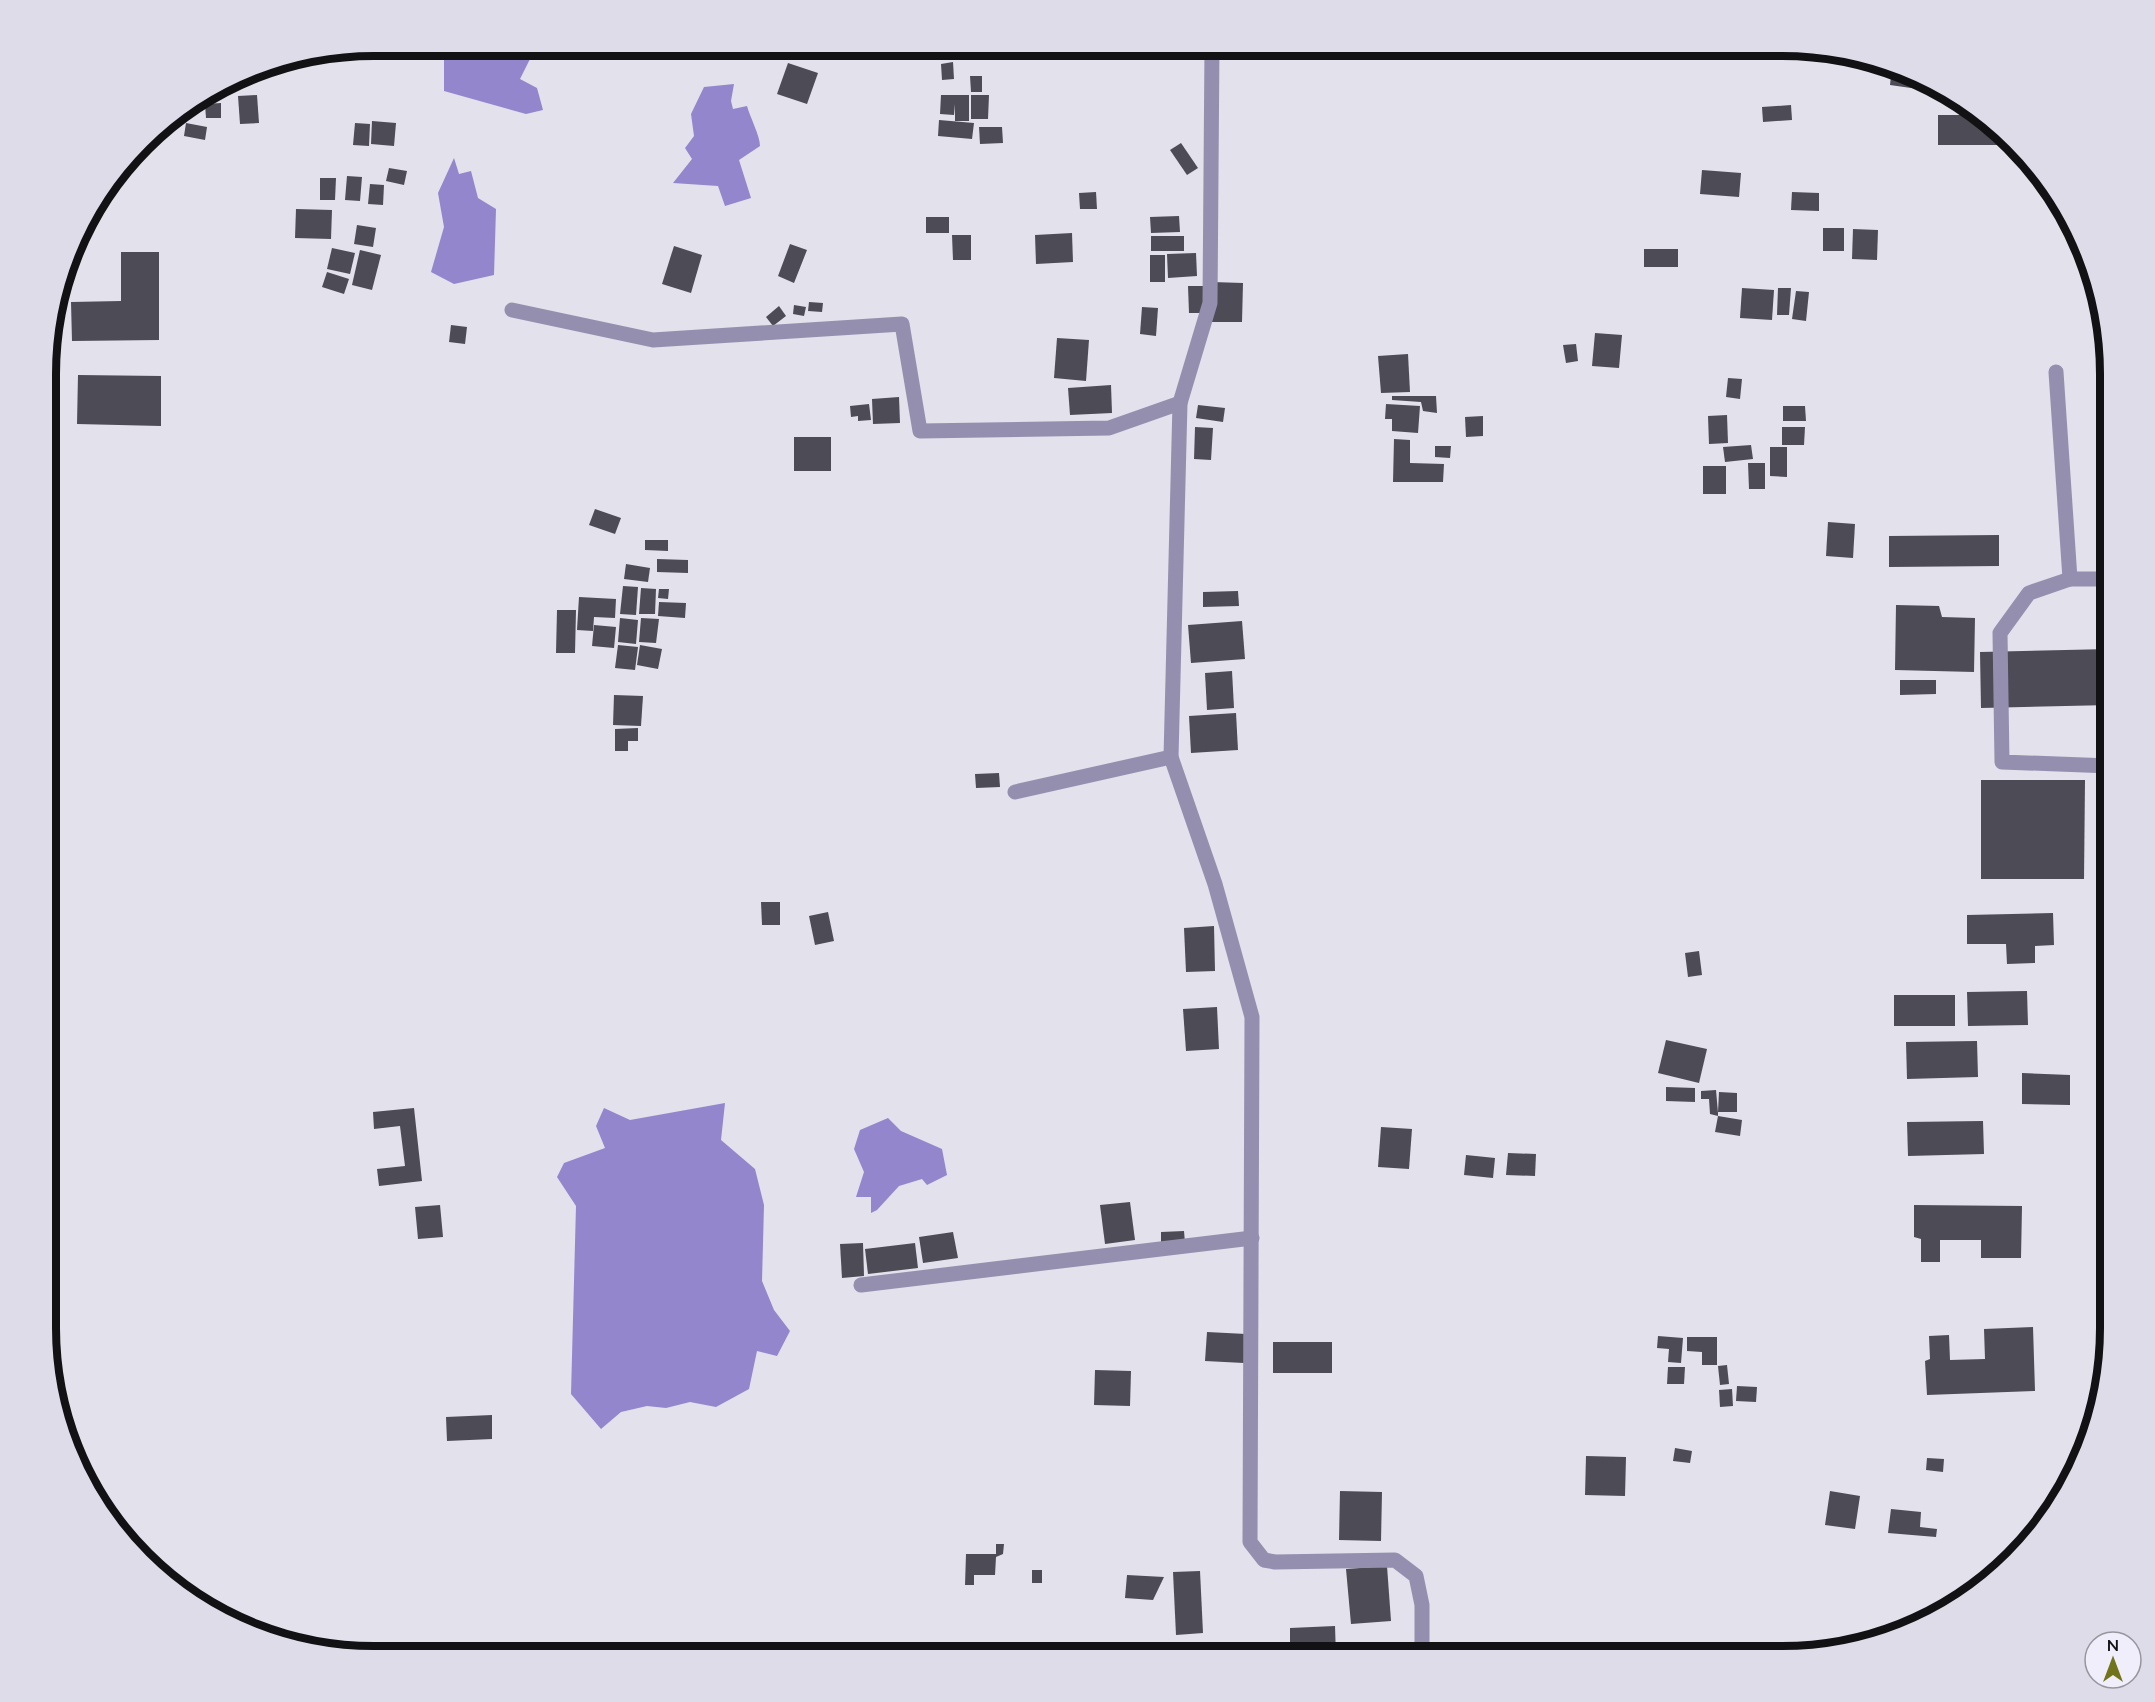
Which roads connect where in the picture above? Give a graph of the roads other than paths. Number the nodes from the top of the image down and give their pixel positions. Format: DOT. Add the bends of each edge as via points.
graph roads {
  1 [pos="1212,56"];
  2 [pos="512,310"];
  3 [pos="2056,372"];
  4 [pos="1180,403"];
  5 [pos="2070,579"];
  6 [pos="2100,579"];
  7 [pos="1171,757"];
  8 [pos="2100,766"];
  9 [pos="1015,792"];
  10 [pos="1252,1238"];
  11 [pos="861,1285"];
  12 [pos="1422,1646"];
  1 -- 4 [label="street" via="1210,303"];
  2 -- 4 [label="street" via="653,340 902,324 920,431 1109,428"];
  3 -- 5 [label="street"];
  4 -- 7 [label="street"];
  5 -- 6 [label="street"];
  5 -- 8 [label="street" via="2029,593 2000,633 2002,762"];
  7 -- 9 [label="street"];
  7 -- 10 [label="street" via="1215,884 1252,1017"];
  10 -- 11 [label="street"];
  10 -- 12 [label="street" via="1251,1542 1264,1560 1275,1562 1395,1560 1416,1576 1422,1605"];
}
